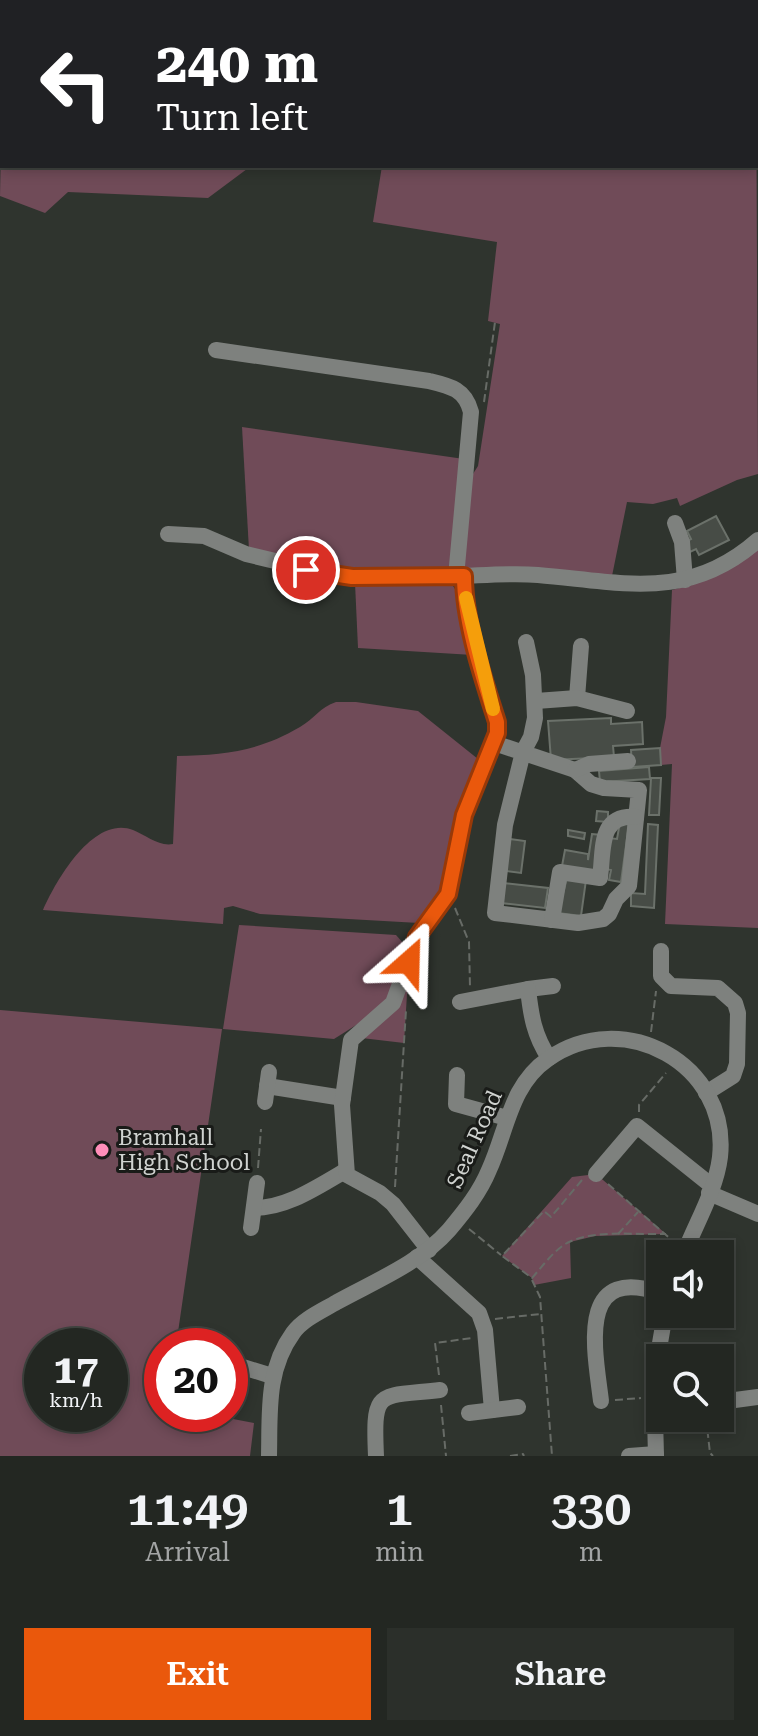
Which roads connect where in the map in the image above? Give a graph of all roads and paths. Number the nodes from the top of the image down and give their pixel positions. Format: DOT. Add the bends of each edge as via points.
graph roads {
  1 [pos="495,322"];
  2 [pos="216,350"];
  3 [pos="482,415"];
  4 [pos="675,523"];
  5 [pos="168,534"];
  6 [pos="758,540"];
  7 [pos="460,576"];
  8 [pos="685,580"];
  9 [pos="526,642"];
  10 [pos="581,646"];
  11 [pos="577,698"];
  12 [pos="536,701"];
  13 [pos="627,711"];
  14 [pos="494,743"];
  15 [pos="523,752"];
  16 [pos="628,761"];
  17 [pos="575,770"];
  18 [pos="636,817"];
  19 [pos="448,894"];
  20 [pos="552,920"];
  21 [pos="661,951"];
  22 [pos="661,976"];
  23 [pos="553,986"];
  24 [pos="528,989"];
  25 [pos="465,1001"];
  26 [pos="406,1003"];
  27 [pos="650,1045"];
  28 [pos="549,1058"];
  29 [pos="678,1060"];
  30 [pos="457,1075"];
  31 [pos="267,1087"];
  32 [pos="706,1093"];
  33 [pos="343,1098"];
  34 [pos="507,1118"];
  35 [pos="637,1126"];
  36 [pos="261,1129"];
  37 [pos="345,1171"];
  38 [pos="596,1174"];
  39 [pos="257,1183"];
  40 [pos="710,1189"];
  41 [pos="393,1204"];
  42 [pos="254,1208"];
  43 [pos="638,1211"];
  44 [pos="758,1214"];
  45 [pos="458,1219"];
  46 [pos="251,1228"];
  47 [pos="666,1234"];
  48 [pos="617,1235"];
  49 [pos="672,1240"];
  50 [pos="690,1240"];
  51 [pos="423,1253"];
  52 [pos="502,1256"];
  53 [pos="532,1278"];
  54 [pos="646,1288"];
  55 [pos="542,1314"];
  56 [pos="482,1321"];
  57 [pos="248,1369"];
  58 [pos="272,1376"];
  59 [pos="440,1390"];
  60 [pos="758,1397"];
  61 [pos="734,1400"];
  62 [pos="601,1401"];
  63 [pos="646,1405"];
  64 [pos="518,1407"];
  65 [pos="492,1410"];
  66 [pos="469,1413"];
  67 [pos="656,1432"];
  68 [pos="708,1432"];
  69 [pos="656,1455"];
  70 [pos="269,1456"];
  71 [pos="376,1456"];
  72 [pos="510,1456"];
  73 [pos="524,1456"];
  74 [pos="552,1456"];
  75 [pos="629,1456"];
  76 [pos="713,1456"];
  1 -- 3 [label="path"];
  2 -- 7 [label="street" via="429,381 459,390 471,412"];
  4 -- 8 [label="street"];
  5 -- 7 [label="street" via="204,536 246,554 334,575"];
  6 -- 8 [label="street" via="715,570"];
  7 -- 8 [label="street" via="533,574 650,585"];
  7 -- 14 [label="street" via="497,722"];
  9 -- 12 [label="street"];
  10 -- 11 [label="street"];
  11 -- 12 [label="street"];
  11 -- 13 [label="street"];
  12 -- 15 [label="street" via="531,737"];
  14 -- 15 [label="street"];
  14 -- 19 [label="street" via="464,815"];
  15 -- 17 [label="street"];
  15 -- 20 [label="street" via="505,825 495,913"];
  16 -- 17 [label="street"];
  17 -- 18 [label="street" via="591,784 639,790"];
  18 -- 20 [label="street" via="629,886 609,914 590,922"];
  18 -- 20 [label="street" via="622,815 606,830 600,878 560,872"];
  19 -- 25 [label="path" via="469,942"];
  19 -- 33 [label="street" via="417,937 393,1003 353,1037"];
  21 -- 22 [label="street"];
  22 -- 27 [label="path" via="656,980"];
  22 -- 32 [label="street" via="671,986 718,988 735,1003 737,1064 733,1076"];
  23 -- 24 [label="street"];
  24 -- 25 [label="street"];
  24 -- 28 [label="street" via="537,1040"];
  26 -- 41 [label="path"];
  27 -- 28 [label="street, Seal Road" via="608,1038"];
  27 -- 29 [label="street, Seal Road"];
  28 -- 34 [label="street, Seal Road" via="525,1079"];
  29 -- 32 [label="street, Seal Road"];
  29 -- 35 [label="path" via="639,1105"];
  30 -- 34 [label="street" via="456,1104"];
  31 -- 33 [label="street"];
  32 -- 40 [label="street, Seal Road" via="719,1133 720,1158"];
  33 -- 37 [label="street"];
  34 -- 45 [label="street, Seal Road" via="488,1173"];
  35 -- 38 [label="street"];
  35 -- 40 [label="street"];
  36 -- 39 [label="path"];
  37 -- 41 [label="street"];
  37 -- 42 [label="street" via="289,1201"];
  38 -- 43 [label="path"];
  38 -- 52 [label="path" via="583,1179 551,1217 544,1211"];
  39 -- 42 [label="street"];
  40 -- 44 [label="street"];
  40 -- 50 [label="street, Seal Road"];
  41 -- 51 [label="street"];
  42 -- 46 [label="street"];
  43 -- 47 [label="path"];
  43 -- 48 [label="path"];
  45 -- 51 [label="street, Seal Road"];
  45 -- 52 [label="path"];
  47 -- 48 [label="path"];
  47 -- 49 [label="path"];
  48 -- 53 [label="path" via="565,1244"];
  51 -- 56 [label="street"];
  51 -- 58 [label="street, Seal Road" via="312,1316 295,1331"];
  52 -- 53 [label="path"];
  53 -- 55 [label="path"];
  54 -- 62 [label="street" via="611,1292 595,1318"];
  55 -- 56 [label="path"];
  55 -- 74 [label="path"];
  56 -- 65 [label="street"];
  57 -- 58 [label="street"];
  58 -- 70 [label="street, Seal Road"];
  59 -- 71 [label="street" via="389,1396 378,1404"];
  60 -- 61 [label="street"];
  62 -- 63 [label="path"];
  64 -- 65 [label="street"];
  65 -- 66 [label="street"];
  67 -- 69 [label="street"];
  68 -- 76 [label="path"];
  69 -- 75 [label="street"];
  72 -- 73 [label="path"];
}
